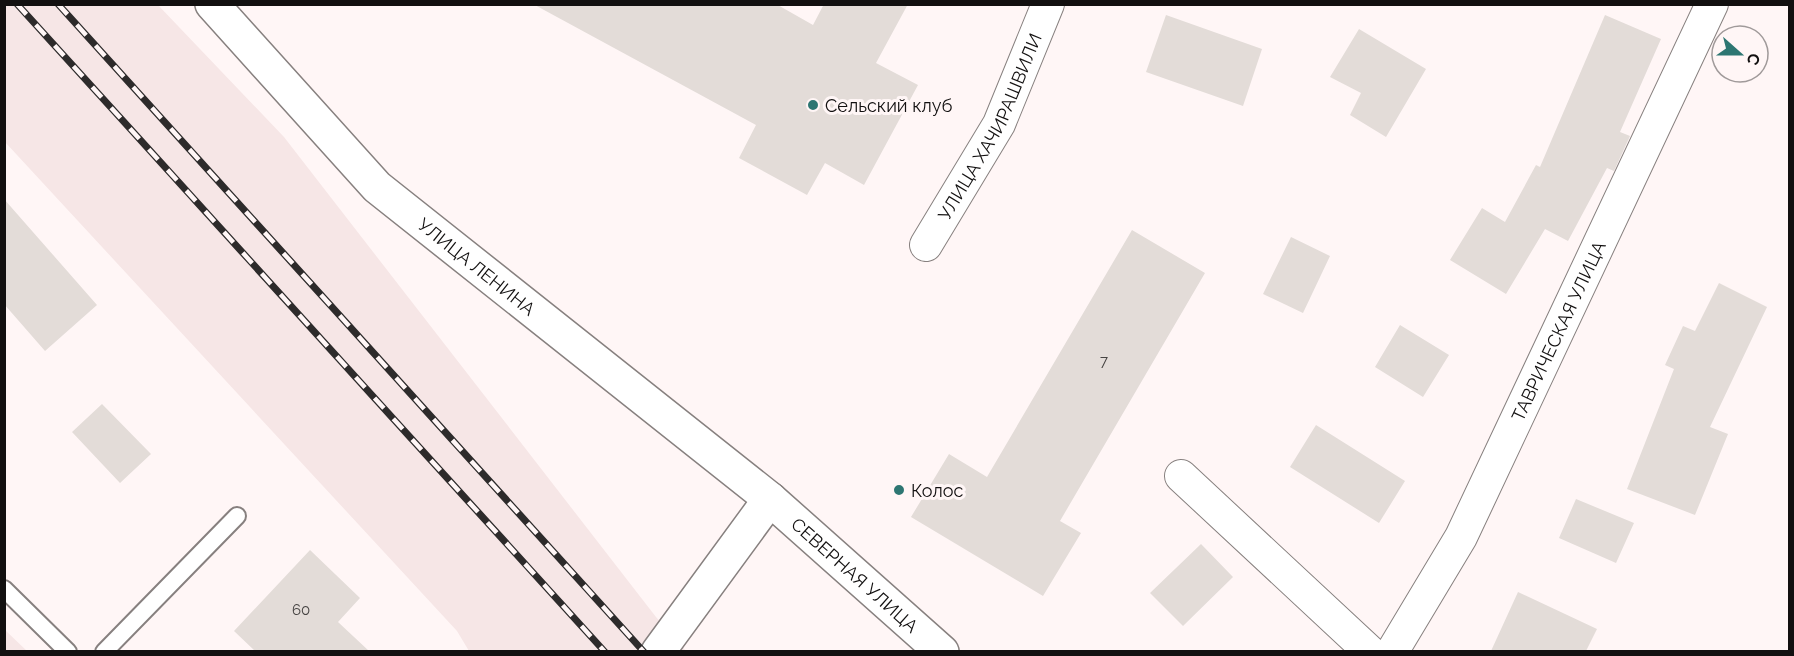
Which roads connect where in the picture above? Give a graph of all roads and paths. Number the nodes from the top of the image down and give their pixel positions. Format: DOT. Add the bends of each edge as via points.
graph roads {
  1 [pos="212,4"];
  2 [pos="1048,4"];
  3 [pos="1712,4"];
  4 [pos="926,245"];
  5 [pos="1181,476"];
  6 [pos="770,499"];
  7 [pos="237,516"];
  8 [pos="4,589"];
  9 [pos="68,651"];
  10 [pos="104,651"];
  11 [pos="658,651"];
  12 [pos="942,651"];
  13 [pos="1370,651"];
  14 [pos="1392,651"];
  1 -- 6 [label="street, УЛИЦА ЛЕНИНА" via="377,188"];
  2 -- 4 [label="street, УЛИЦА ХАЧИРАШВИЛИ" via="999,124"];
  3 -- 14 [label="street, ТАВРИЧЕСКАЯ УЛИЦА" via="1461,537"];
  5 -- 13 [label="street"];
  6 -- 11 [label="street"];
  6 -- 12 [label="street, СЕВЕРНАЯ УЛИЦА"];
  7 -- 10 [label="lane"];
  8 -- 9 [label="lane"];
}
